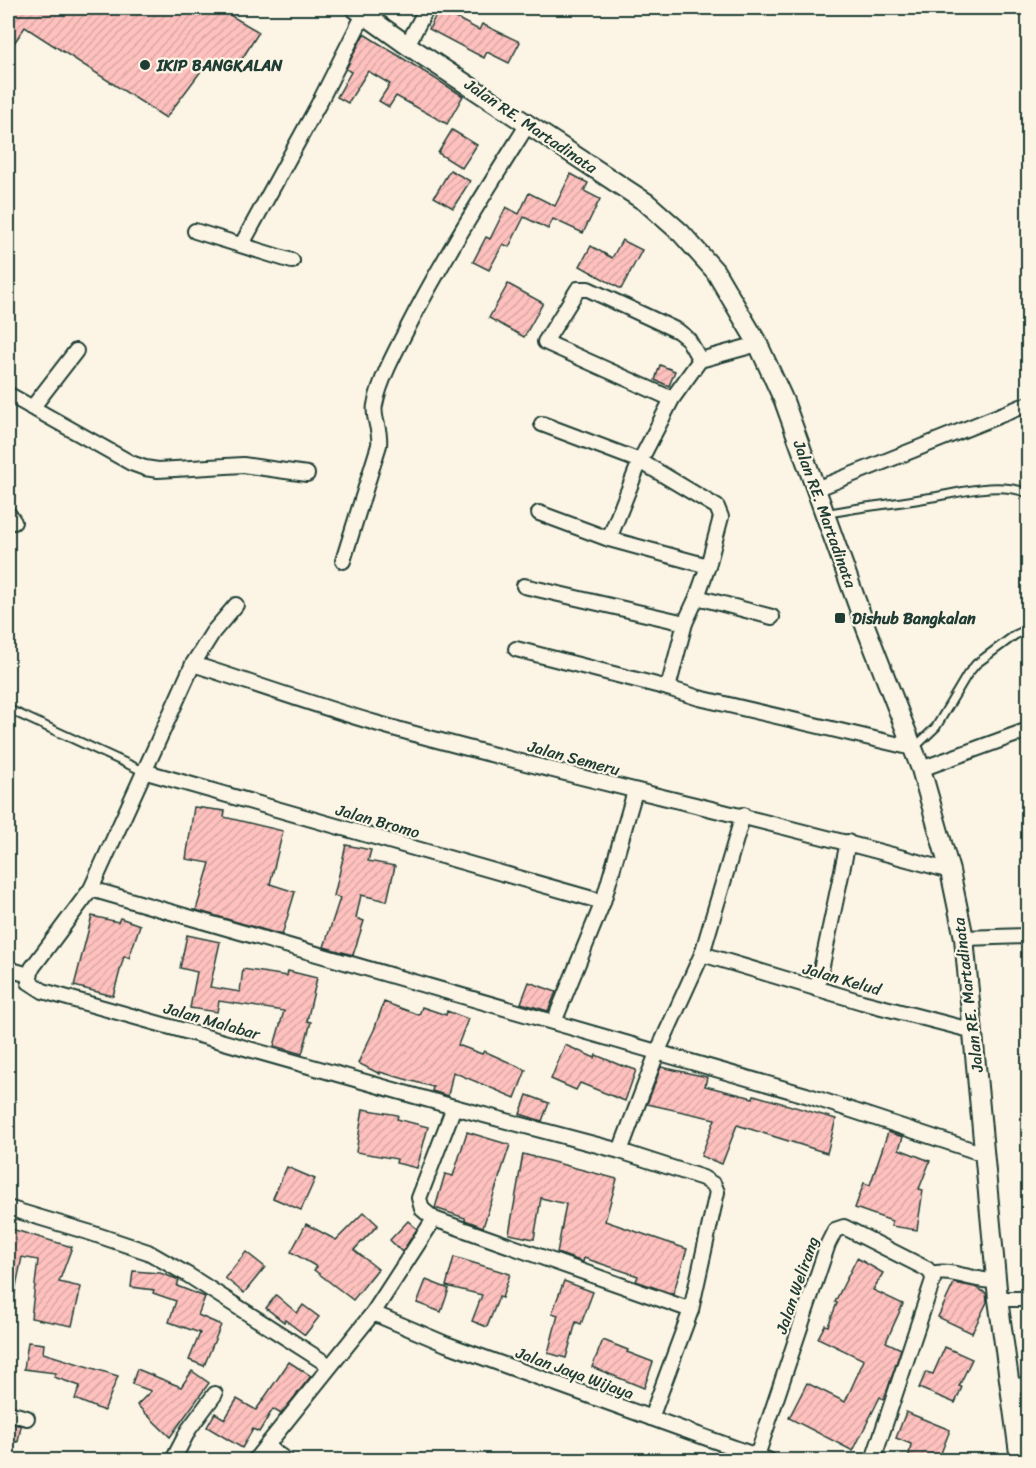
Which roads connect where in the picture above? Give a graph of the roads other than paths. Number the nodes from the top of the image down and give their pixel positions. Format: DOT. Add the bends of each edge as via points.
graph roads {
  1 [pos="427,8"];
  2 [pos="359,10"];
  3 [pos="407,45"];
  4 [pos="528,124"];
  5 [pos="195,231"];
  6 [pos="243,244"];
  7 [pos="292,261"];
  8 [pos="758,344"];
  9 [pos="76,351"];
  10 [pos="700,360"];
  11 [pos="8,394"];
  12 [pos="672,399"];
  13 [pos="1029,405"];
  14 [pos="32,408"];
  15 [pos="542,424"];
  16 [pos="640,461"];
  17 [pos="307,474"];
  18 [pos="816,489"];
  19 [pos="1029,493"];
  20 [pos="539,513"];
  21 [pos="825,514"];
  22 [pos="609,539"];
  23 [pos="343,561"];
  24 [pos="708,566"];
  25 [pos="524,586"];
  26 [pos="697,597"];
  27 [pos="236,605"];
  28 [pos="772,617"];
  29 [pos="685,623"];
  30 [pos="1029,629"];
  31 [pos="516,649"];
  32 [pos="194,664"];
  33 [pos="668,688"];
  34 [pos="8,709"];
  35 [pos="1029,729"];
  36 [pos="913,748"];
  37 [pos="921,769"];
  38 [pos="143,771"];
  39 [pos="635,791"];
  40 [pos="743,815"];
  41 [pos="848,842"];
  42 [pos="950,871"];
  43 [pos="91,889"];
  44 [pos="603,902"];
  45 [pos="1029,936"];
  46 [pos="964,938"];
  47 [pos="702,954"];
  48 [pos="8,969"];
  49 [pos="29,975"];
  50 [pos="817,989"];
  51 [pos="554,1022"];
  52 [pos="974,1031"];
  53 [pos="657,1053"];
  54 [pos="454,1107"];
  55 [pos="620,1151"];
  56 [pos="984,1154"];
  57 [pos="8,1208"];
  58 [pos="434,1219"];
  59 [pos="932,1274"];
  60 [pos="997,1281"];
  61 [pos="998,1299"];
  62 [pos="1029,1299"];
  63 [pos="691,1310"];
  64 [pos="373,1313"];
  65 [pos="330,1366"];
  66 [pos="1009,1385"];
  67 [pos="1029,1386"];
  68 [pos="215,1394"];
  69 [pos="8,1413"];
  70 [pos="27,1418"];
  71 [pos="651,1418"];
  72 [pos="266,1446"];
  73 [pos="763,1458"];
  74 [pos="173,1461"];
  75 [pos="255,1461"];
  76 [pos="286,1461"];
  77 [pos="873,1461"];
  78 [pos="1020,1461"];
  1 -- 3 [label="street"];
  2 -- 3 [label="main road, Jalan RE. Martadinata"];
  2 -- 6 [label="street" via="318,105"];
  3 -- 4 [label="main road, Jalan RE. Martadinata"];
  4 -- 8 [label="main road, Jalan RE. Martadinata" via="647,203 681,233 715,272"];
  4 -- 23 [label="street" via="424,295 392,359 374,408 381,433 379,445"];
  5 -- 6 [label="street"];
  6 -- 7 [label="street"];
  8 -- 10 [label="street"];
  8 -- 18 [label="main road, Jalan RE. Martadinata"];
  9 -- 14 [label="street"];
  10 -- 12 [label="street"];
  10 -- 12 [label="street" via="688,339 678,331 588,289 578,289 545,342"];
  11 -- 14 [label="street"];
  12 -- 16 [label="street"];
  13 -- 18 [label="street"];
  14 -- 17 [label="street" via="145,468 243,465"];
  15 -- 16 [label="street"];
  16 -- 22 [label="street"];
  16 -- 24 [label="street" via="719,510 721,517"];
  18 -- 21 [label="main road, Jalan RE. Martadinata"];
  19 -- 21 [label="lane" via="993,488"];
  20 -- 22 [label="street"];
  21 -- 36 [label="main road, Jalan RE. Martadinata"];
  22 -- 24 [label="street"];
  24 -- 26 [label="street"];
  25 -- 29 [label="street"];
  26 -- 28 [label="street"];
  26 -- 29 [label="street"];
  27 -- 32 [label="street" via="213,632"];
  29 -- 33 [label="street"];
  30 -- 36 [label="lane" via="976,664 936,727"];
  31 -- 33 [label="street"];
  32 -- 38 [label="street"];
  32 -- 39 [label="street, Jalan Semeru" via="379,724"];
  33 -- 36 [label="street"];
  34 -- 38 [label="lane"];
  35 -- 37 [label="street"];
  36 -- 37 [label="main road, Jalan RE. Martadinata"];
  37 -- 42 [label="main road, Jalan RE. Martadinata"];
  38 -- 43 [label="street"];
  38 -- 44 [label="street, Jalan Bromo"];
  39 -- 40 [label="street, Jalan Semeru"];
  39 -- 44 [label="street"];
  40 -- 41 [label="street, Jalan Semeru"];
  40 -- 47 [label="street"];
  41 -- 42 [label="street, Jalan Semeru"];
  41 -- 50 [label="street"];
  42 -- 46 [label="main road, Jalan RE. Martadinata"];
  43 -- 49 [label="street"];
  43 -- 51 [label="street"];
  44 -- 51 [label="street"];
  45 -- 46 [label="street"];
  46 -- 52 [label="main road, Jalan RE. Martadinata"];
  47 -- 50 [label="street, Jalan Kelud"];
  47 -- 53 [label="street"];
  48 -- 49 [label="street"];
  49 -- 54 [label="street, Jalan Malabar" via="29,982 44,991"];
  50 -- 52 [label="street, Jalan Kelud"];
  51 -- 53 [label="street"];
  52 -- 56 [label="main road, Jalan RE. Martadinata"];
  53 -- 55 [label="street"];
  53 -- 56 [label="street" via="806,1095"];
  54 -- 55 [label="street, Jalan Malabar"];
  54 -- 58 [label="street" via="419,1198 422,1209"];
  55 -- 63 [label="street, Jalan Malabar" via="703,1178 716,1189"];
  56 -- 60 [label="main road, Jalan RE. Martadinata"];
  57 -- 65 [label="street" via="148,1252"];
  58 -- 63 [label="street"];
  58 -- 64 [label="street"];
  59 -- 60 [label="street" via="945,1272"];
  59 -- 73 [label="street, Jalan Welirang" via="844,1227 835,1230"];
  59 -- 77 [label="street"];
  60 -- 61 [label="main road, Jalan RE. Martadinata"];
  61 -- 62 [label="street"];
  61 -- 66 [label="main road, Jalan RE. Martadinata"];
  63 -- 71 [label="street"];
  64 -- 65 [label="street"];
  64 -- 71 [label="street, Jalan Jaya Wijaya" via="446,1344"];
  65 -- 72 [label="street"];
  66 -- 67 [label="street"];
  66 -- 78 [label="main road, Jalan RE. Martadinata"];
  68 -- 74 [label="street" via="189,1429"];
  69 -- 70 [label="street"];
  71 -- 73 [label="street, Jalan Jaya Wijaya"];
  72 -- 75 [label="street"];
  72 -- 76 [label="street"];
}
